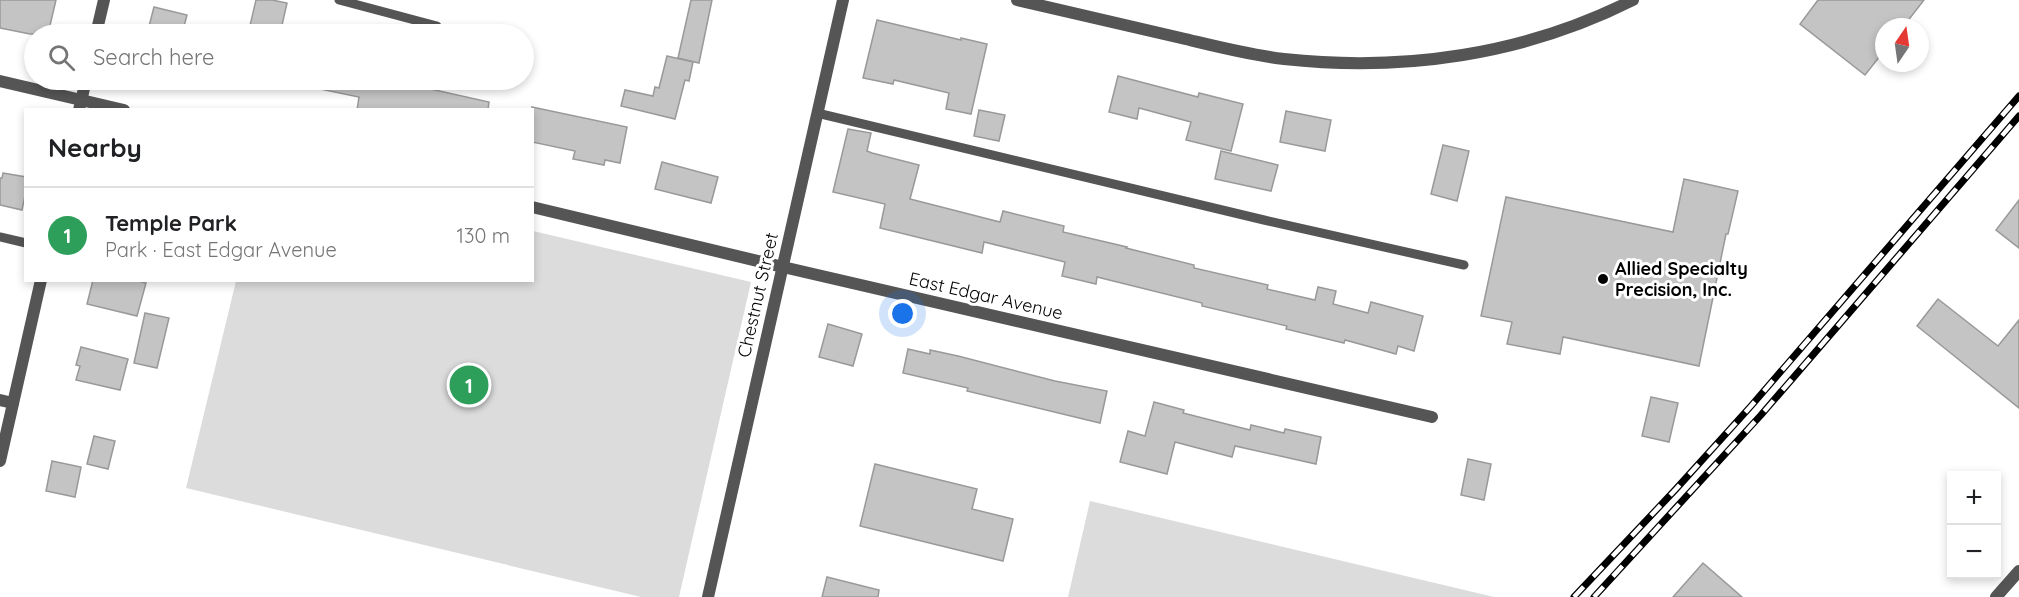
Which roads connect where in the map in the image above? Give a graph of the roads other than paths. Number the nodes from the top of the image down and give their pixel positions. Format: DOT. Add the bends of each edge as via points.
graph roads {
  1 [pos="104,0"];
  2 [pos="339,0"];
  3 [pos="843,0"];
  4 [pos="1017,0"];
  5 [pos="1632,0"];
  6 [pos="98,24"];
  7 [pos="429,24"];
  8 [pos="0,81"];
  9 [pos="24,88"];
  10 [pos="31,90"];
  11 [pos="80,104"];
  12 [pos="109,108"];
  13 [pos="817,113"];
  14 [pos="534,207"];
  15 [pos="0,237"];
  16 [pos="24,243"];
  17 [pos="1464,265"];
  18 [pos="783,267"];
  19 [pos="41,282"];
  20 [pos="0,400"];
  21 [pos="13,403"];
  22 [pos="1432,417"];
  23 [pos="0,461"];
  24 [pos="2019,571"];
  25 [pos="708,597"];
  26 [pos="1996,597"];
  1 -- 6 [label="street"];
  2 -- 7 [label="lane"];
  3 -- 13 [label="street, Chestnut Street"];
  4 -- 5 [label="street" via="1242,52 1349,64 1394,64 1460,56 1526,42 1567,29"];
  8 -- 9 [label="street"];
  10 -- 11 [label="street"];
  11 -- 12 [label="street"];
  13 -- 17 [label="lane"];
  13 -- 18 [label="street, Chestnut Street"];
  14 -- 18 [label="street, East Edgar Avenue"];
  15 -- 16 [label="lane"];
  18 -- 22 [label="street, East Edgar Avenue"];
  18 -- 25 [label="street, Chestnut Street"];
  19 -- 21 [label="street"];
  20 -- 21 [label="street"];
  21 -- 23 [label="street"];
  24 -- 26 [label="street"];
}
